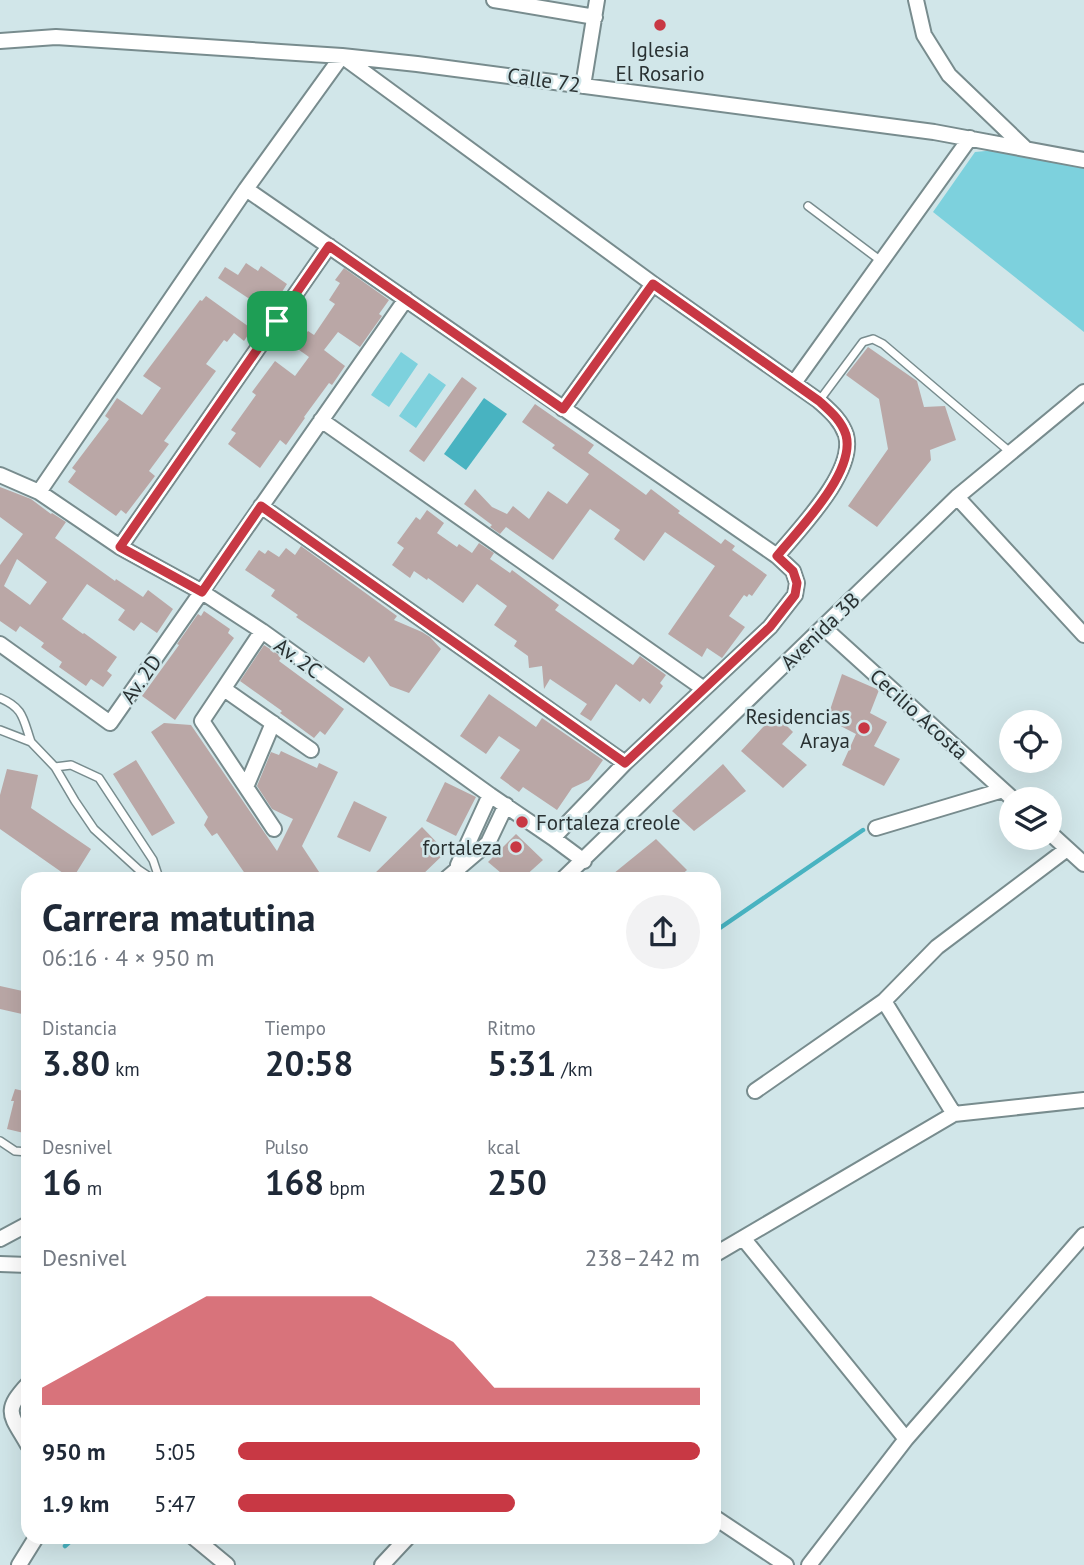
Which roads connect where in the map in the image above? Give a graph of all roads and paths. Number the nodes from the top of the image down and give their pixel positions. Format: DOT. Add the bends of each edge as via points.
graph roads {
  1 [pos="494,0"];
  2 [pos="597,0"];
  3 [pos="916,0"];
  4 [pos="595,17"];
  5 [pos="0,41"];
  6 [pos="342,56"];
  7 [pos="583,86"];
  8 [pos="970,138"];
  9 [pos="1026,149"];
  10 [pos="1084,160"];
  11 [pos="246,189"];
  12 [pos="808,206"];
  13 [pos="329,246"];
  14 [pos="882,261"];
  15 [pos="653,284"];
  16 [pos="406,299"];
  17 [pos="794,383"];
  18 [pos="1084,392"];
  19 [pos="819,401"];
  20 [pos="563,409"];
  21 [pos="321,420"];
  22 [pos="1011,453"];
  23 [pos="0,475"];
  24 [pos="39,492"];
  25 [pos="957,497"];
  26 [pos="261,506"];
  27 [pos="120,547"];
  28 [pos="777,556"];
  29 [pos="202,592"];
  30 [pos="823,627"];
  31 [pos="262,631"];
  32 [pos="1084,635"];
  33 [pos="0,644"];
  34 [pos="704,688"];
  35 [pos="224,689"];
  36 [pos="0,698"];
  37 [pos="273,723"];
  38 [pos="0,730"];
  39 [pos="31,742"];
  40 [pos="311,750"];
  41 [pos="625,763"];
  42 [pos="55,766"];
  43 [pos="246,787"];
  44 [pos="999,787"];
  45 [pos="490,794"];
  46 [pos="999,797"];
  47 [pos="506,805"];
  48 [pos="876,828"];
  49 [pos="274,829"];
  50 [pos="553,838"];
  51 [pos="1062,844"];
  52 [pos="1067,849"];
  53 [pos="584,861"];
  54 [pos="1084,864"];
  55 [pos="142,872"];
  56 [pos="157,872"];
  57 [pos="452,872"];
  58 [pos="453,872"];
  59 [pos="571,872"];
  60 [pos="884,1001"];
  61 [pos="755,1091"];
  62 [pos="1084,1100"];
  63 [pos="954,1114"];
  64 [pos="0,1141"];
  65 [pos="21,1151"];
  66 [pos="21,1228"];
  67 [pos="1084,1235"];
  68 [pos="743,1238"];
  69 [pos="0,1239"];
  70 [pos="721,1251"];
  71 [pos="0,1264"];
  72 [pos="21,1265"];
  73 [pos="21,1392"];
  74 [pos="21,1433"];
  75 [pos="906,1439"];
  76 [pos="721,1522"];
  77 [pos="32,1544"];
  78 [pos="202,1544"];
  79 [pos="402,1544"];
  80 [pos="19,1565"];
  81 [pos="227,1565"];
  82 [pos="382,1565"];
  83 [pos="786,1565"];
  84 [pos="809,1565"];
  1 -- 4 [label="street"];
  2 -- 4 [label="street"];
  3 -- 9 [label="street" via="924,35 949,75"];
  4 -- 7 [label="street"];
  5 -- 6 [label="street, Calle 72" via="56,37"];
  6 -- 7 [label="street, Calle 72"];
  6 -- 11 [label="street"];
  6 -- 15 [label="street"];
  7 -- 8 [label="street, Calle 72"];
  8 -- 9 [label="street, Calle 72"];
  8 -- 14 [label="street"];
  9 -- 10 [label="street, Calle 72"];
  11 -- 13 [label="street"];
  11 -- 24 [label="street"];
  12 -- 14 [label="lane"];
  13 -- 16 [label="street"];
  13 -- 27 [label="street"];
  14 -- 17 [label="street"];
  15 -- 17 [label="street"];
  15 -- 20 [label="street"];
  16 -- 20 [label="street"];
  16 -- 21 [label="street"];
  17 -- 19 [label="street"];
  18 -- 22 [label="street, Avenida 3B"];
  19 -- 22 [label="lane" via="863,342 873,339"];
  19 -- 28 [label="street" via="838,418 846,436 846,456 822,501"];
  20 -- 28 [label="street"];
  21 -- 26 [label="street"];
  21 -- 34 [label="street"];
  22 -- 25 [label="street, Avenida 3B"];
  23 -- 24 [label="street, Av. 2C"];
  24 -- 27 [label="street, Av. 2C"];
  25 -- 30 [label="street, Avenida 3B"];
  25 -- 32 [label="street"];
  26 -- 29 [label="street"];
  26 -- 41 [label="street"];
  27 -- 29 [label="street, Av. 2C"];
  28 -- 34 [label="street" via="793,571 795,595 770,627"];
  29 -- 31 [label="street, Av. 2C"];
  29 -- 33 [label="street, Av. 2D" via="110,723"];
  30 -- 44 [label="street, Cecilio Acosta"];
  30 -- 53 [label="street, Avenida 3B"];
  31 -- 35 [label="street"];
  31 -- 45 [label="street, Av. 2C"];
  34 -- 41 [label="street"];
  35 -- 37 [label="street"];
  35 -- 43 [label="street" via="202,720"];
  36 -- 39 [label="lane" via="21,713"];
  37 -- 40 [label="street"];
  37 -- 43 [label="street"];
  38 -- 39 [label="lane"];
  39 -- 42 [label="lane"];
  41 -- 50 [label="street"];
  42 -- 55 [label="lane" via="94,829"];
  42 -- 56 [label="lane" via="71,765 99,778"];
  43 -- 49 [label="street"];
  45 -- 47 [label="street, Av. 2C"];
  45 -- 57 [label="street"];
  46 -- 48 [label="street"];
  47 -- 50 [label="street, Av. 2C"];
  47 -- 58 [label="street" via="488,844"];
  50 -- 53 [label="street, Av. 2C"];
  51 -- 52 [label="street"];
  52 -- 54 [label="street"];
  52 -- 60 [label="street" via="937,947"];
  53 -- 59 [label="street, Avenida 3B"];
  60 -- 61 [label="street"];
  60 -- 63 [label="street"];
  62 -- 63 [label="street"];
  63 -- 68 [label="street"];
  64 -- 65 [label="lane"];
  66 -- 69 [label="street"];
  67 -- 75 [label="street"];
  68 -- 70 [label="street"];
  68 -- 75 [label="street"];
  71 -- 72 [label="street"];
  73 -- 74 [label="street" via="10,1415"];
  75 -- 84 [label="street"];
  76 -- 83 [label="street"];
  77 -- 80 [label="street"];
  78 -- 81 [label="street"];
  79 -- 82 [label="street"];
}
